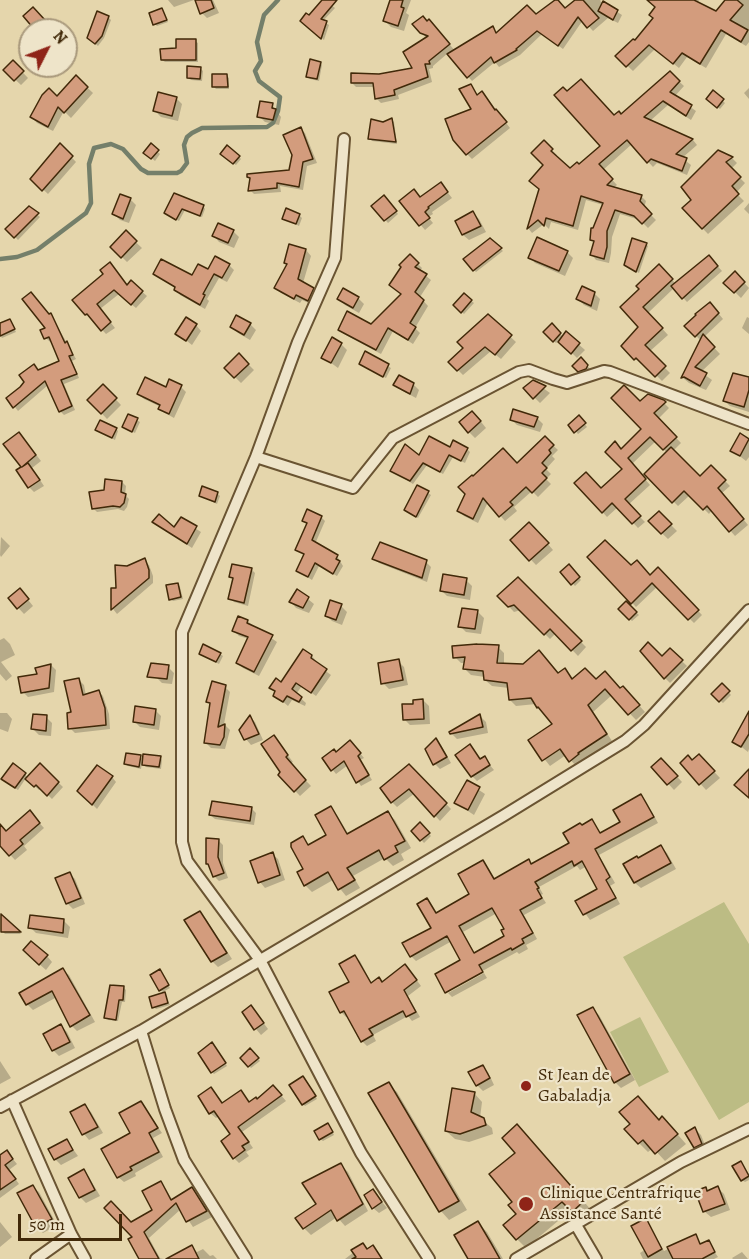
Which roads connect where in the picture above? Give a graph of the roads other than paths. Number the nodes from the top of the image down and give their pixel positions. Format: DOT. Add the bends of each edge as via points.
graph roads {
  1 [pos="344,139"];
  2 [pos="749,424"];
  3 [pos="256,457"];
  4 [pos="749,610"];
  5 [pos="260,960"];
  6 [pos="141,1031"];
  7 [pos="12,1100"];
  8 [pos="0,1107"];
  9 [pos="749,1129"];
  10 [pos="576,1225"];
  11 [pos="71,1234"];
  12 [pos="36,1259"];
  13 [pos="84,1259"];
  14 [pos="246,1259"];
  15 [pos="429,1259"];
  16 [pos="516,1259"];
  17 [pos="596,1259"];
  1 -- 3 [label="street" via="337,252 298,342"];
  2 -- 3 [label="street" via="610,372 567,383 529,370 393,438 353,488"];
  3 -- 5 [label="street" via="181,638 182,842 187,861"];
  4 -- 5 [label="street" via="634,735"];
  5 -- 6 [label="street"];
  5 -- 15 [label="street" via="362,1154"];
  6 -- 7 [label="street"];
  6 -- 14 [label="street" via="184,1160"];
  7 -- 8 [label="street"];
  7 -- 11 [label="street"];
  9 -- 10 [label="street" via="681,1162"];
  10 -- 16 [label="street"];
  10 -- 17 [label="street"];
  11 -- 12 [label="street"];
  11 -- 13 [label="street"];
}
